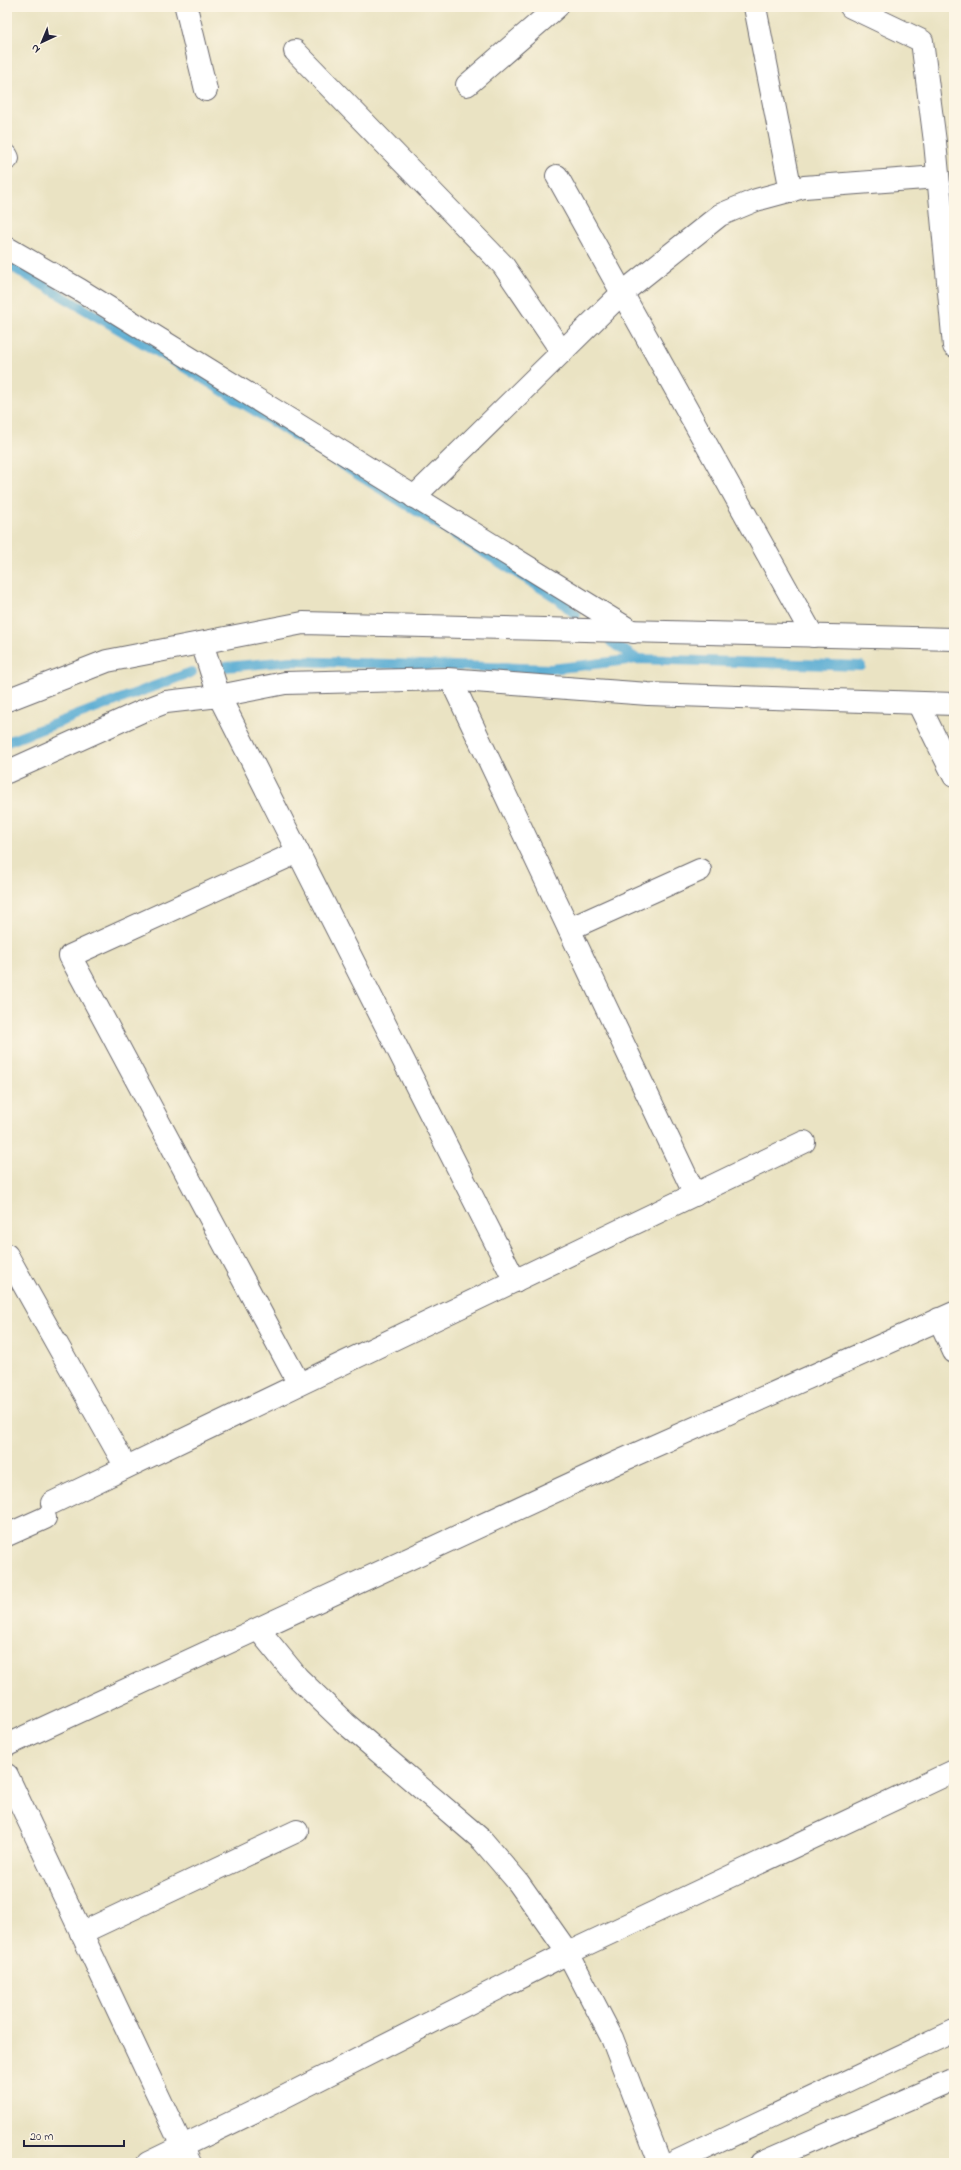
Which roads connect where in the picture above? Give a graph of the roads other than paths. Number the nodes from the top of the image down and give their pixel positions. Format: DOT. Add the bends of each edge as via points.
graph roads {
  1 [pos="186,7"];
  2 [pos="557,7"];
  3 [pos="755,7"];
  4 [pos="851,7"];
  5 [pos="295,51"];
  6 [pos="467,85"];
  7 [pos="206,90"];
  8 [pos="556,176"];
  9 [pos="938,177"];
  10 [pos="791,190"];
  11 [pos="7,248"];
  12 [pos="621,294"];
  13 [pos="954,346"];
  14 [pos="562,352"];
  15 [pos="414,497"];
  16 [pos="634,632"];
  17 [pos="813,636"];
  18 [pos="954,639"];
  19 [pos="202,643"];
  20 [pos="451,680"];
  21 [pos="219,696"];
  22 [pos="7,700"];
  23 [pos="918,703"];
  24 [pos="954,704"];
  25 [pos="7,772"];
  26 [pos="954,776"];
  27 [pos="298,852"];
  28 [pos="700,870"];
  29 [pos="569,929"];
  30 [pos="804,1142"];
  31 [pos="695,1195"];
  32 [pos="7,1255"];
  33 [pos="515,1281"];
  34 [pos="947,1316"];
  35 [pos="954,1352"];
  36 [pos="299,1384"];
  37 [pos="126,1467"];
  38 [pos="7,1535"];
  39 [pos="258,1629"];
  40 [pos="7,1745"];
  41 [pos="954,1771"];
  42 [pos="7,1775"];
  43 [pos="297,1831"];
  44 [pos="81,1933"];
  45 [pos="568,1953"];
  46 [pos="954,2031"];
  47 [pos="954,2079"];
  48 [pos="186,2155"];
  49 [pos="680,2162"];
  50 [pos="148,2163"];
  51 [pos="660,2163"];
  52 [pos="761,2163"];
  1 -- 7 [label="street"];
  2 -- 6 [label="street"];
  3 -- 10 [label="street"];
  4 -- 9 [label="street" via="922,41"];
  5 -- 14 [label="street" via="502,265"];
  8 -- 12 [label="street"];
  9 -- 10 [label="street"];
  9 -- 13 [label="street"];
  10 -- 12 [label="street" via="756,200 720,215"];
  11 -- 15 [label="street" via="80,290"];
  12 -- 14 [label="street"];
  12 -- 17 [label="street"];
  14 -- 15 [label="street"];
  15 -- 16 [label="street"];
  16 -- 17 [label="street"];
  16 -- 19 [label="street" via="303,623"];
  17 -- 18 [label="street"];
  19 -- 21 [label="street"];
  19 -- 22 [label="street" via="107,661"];
  20 -- 21 [label="street" via="285,683"];
  20 -- 23 [label="street" via="648,694"];
  20 -- 29 [label="street"];
  21 -- 25 [label="street" via="166,702"];
  21 -- 27 [label="street"];
  23 -- 24 [label="street"];
  23 -- 26 [label="street"];
  27 -- 33 [label="street"];
  27 -- 36 [label="street" via="70,956"];
  28 -- 29 [label="street"];
  29 -- 31 [label="street"];
  30 -- 31 [label="street"];
  31 -- 33 [label="street"];
  32 -- 37 [label="street"];
  33 -- 36 [label="street"];
  34 -- 35 [label="street"];
  34 -- 39 [label="street" via="616,1463"];
  36 -- 37 [label="street"];
  37 -- 38 [label="street"];
  39 -- 40 [label="street"];
  39 -- 45 [label="street" via="298,1678 345,1723 482,1840 518,1882"];
  41 -- 45 [label="street"];
  42 -- 44 [label="street"];
  43 -- 44 [label="street"];
  44 -- 48 [label="street"];
  45 -- 48 [label="street"];
  45 -- 51 [label="street" via="612,2038"];
  46 -- 49 [label="street"];
  47 -- 52 [label="street"];
  48 -- 50 [label="street"];
}
